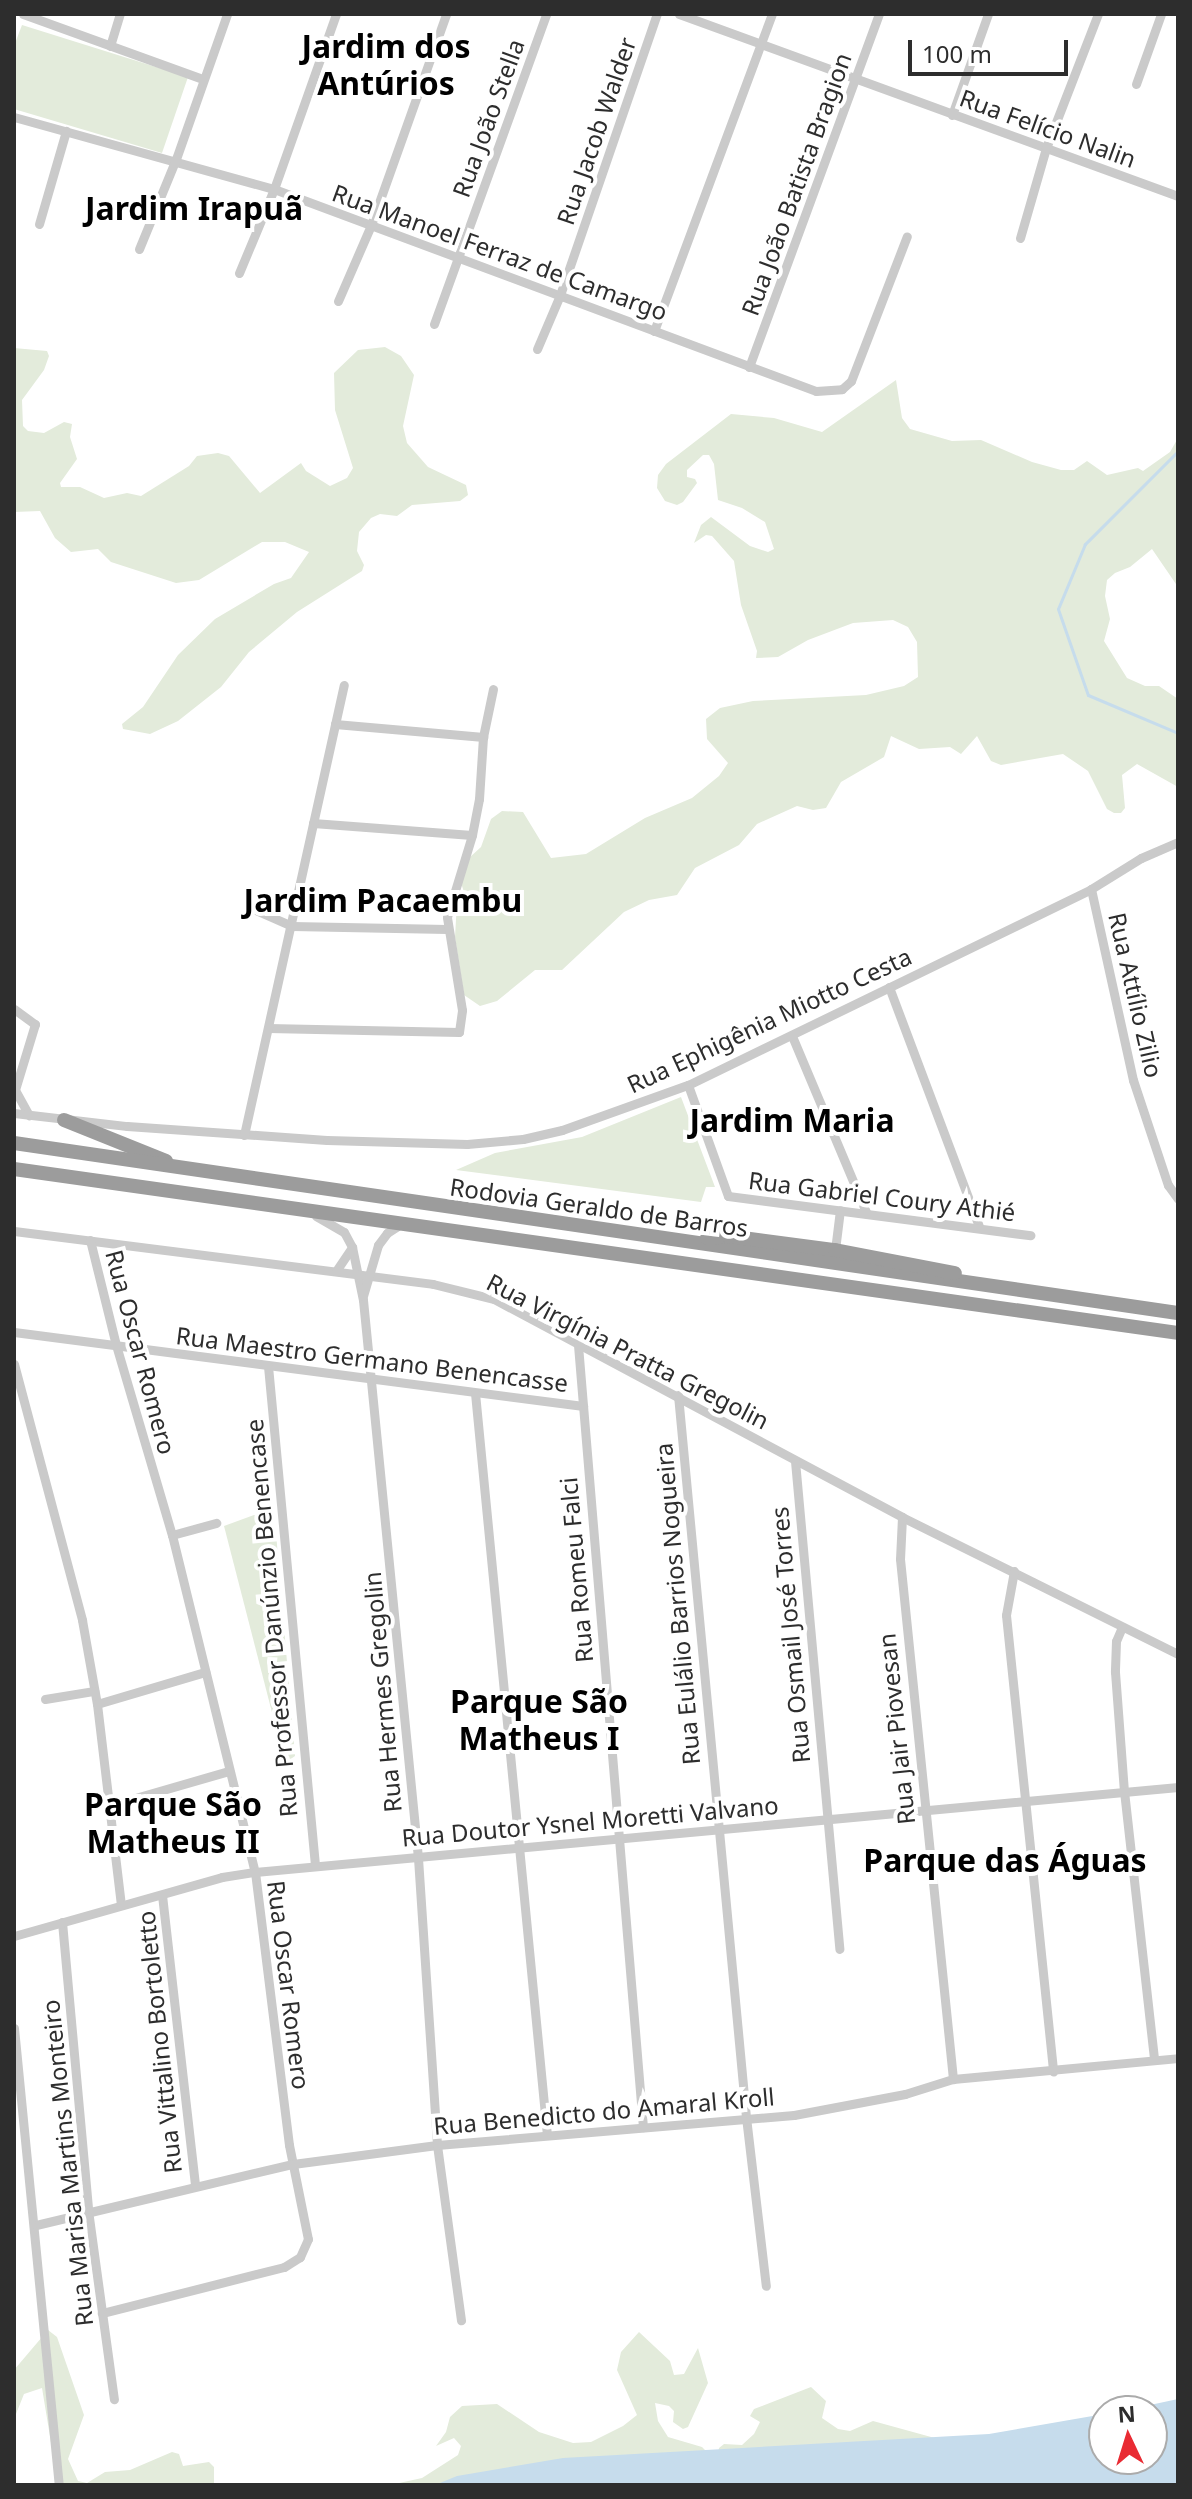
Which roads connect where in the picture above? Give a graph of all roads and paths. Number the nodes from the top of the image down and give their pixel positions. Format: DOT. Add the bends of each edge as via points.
graph roads {
  1 [pos="23,14"];
  2 [pos="120,14"];
  3 [pos="227,14"];
  4 [pos="336,14"];
  5 [pos="446,14"];
  6 [pos="546,14"];
  7 [pos="657,14"];
  8 [pos="679,14"];
  9 [pos="772,14"];
  10 [pos="879,14"];
  11 [pos="988,14"];
  12 [pos="1098,14"];
  13 [pos="1161,14"];
  14 [pos="110,46"];
  15 [pos="761,46"];
  16 [pos="203,79"];
  17 [pos="856,79"];
  18 [pos="1136,84"];
  19 [pos="952,115"];
  20 [pos="14,117"];
  21 [pos="66,131"];
  22 [pos="1046,148"];
  23 [pos="176,159"];
  24 [pos="274,189"];
  25 [pos="1178,196"];
  26 [pos="39,224"];
  27 [pos="371,225"];
  28 [pos="907,236"];
  29 [pos="1020,238"];
  30 [pos="139,249"];
  31 [pos="460,258"];
  32 [pos="239,273"];
  33 [pos="560,295"];
  34 [pos="338,301"];
  35 [pos="434,324"];
  36 [pos="654,331"];
  37 [pos="537,349"];
  38 [pos="749,367"];
  39 [pos="344,685"];
  40 [pos="493,689"];
  41 [pos="335,724"];
  42 [pos="483,737"];
  43 [pos="313,823"];
  44 [pos="472,835"];
  45 [pos="1178,842"];
  46 [pos="1091,889"];
  47 [pos="251,908"];
  48 [pos="292,926"];
  49 [pos="447,929"];
  50 [pos="889,987"];
  51 [pos="14,1009"];
  52 [pos="268,1028"];
  53 [pos="792,1036"];
  54 [pos="688,1085"];
  55 [pos="14,1113"];
  56 [pos="29,1115"];
  57 [pos="64,1120"];
  58 [pos="244,1135"];
  59 [pos="14,1143"];
  60 [pos="14,1169"];
  61 [pos="189,1170"];
  62 [pos="1178,1199"];
  63 [pos="293,1207"];
  64 [pos="840,1210"];
  65 [pos="866,1212"];
  66 [pos="402,1223"];
  67 [pos="979,1226"];
  68 [pos="14,1231"];
  69 [pos="1030,1235"];
  70 [pos="90,1240"];
  71 [pos="679,1240"];
  72 [pos="352,1247"];
  73 [pos="835,1250"];
  74 [pos="336,1271"];
  75 [pos="357,1274"];
  76 [pos="369,1275"];
  77 [pos="1001,1286"];
  78 [pos="363,1300"];
  79 [pos="1178,1313"];
  80 [pos="14,1332"];
  81 [pos="1178,1333"];
  82 [pos="116,1345"];
  83 [pos="578,1345"];
  84 [pos="14,1364"];
  85 [pos="268,1366"];
  86 [pos="372,1377"];
  87 [pos="475,1393"];
  88 [pos="678,1395"];
  89 [pos="583,1406"];
  90 [pos="795,1461"];
  91 [pos="902,1517"];
  92 [pos="216,1523"];
  93 [pos="172,1535"];
  94 [pos="1014,1571"];
  95 [pos="1122,1627"];
  96 [pos="1178,1654"];
  97 [pos="205,1672"];
  98 [pos="94,1691"];
  99 [pos="45,1699"];
  100 [pos="97,1704"];
  101 [pos="229,1771"];
  102 [pos="1178,1787"];
  103 [pos="1124,1791"];
  104 [pos="1027,1800"];
  105 [pos="111,1805"];
  106 [pos="924,1809"];
  107 [pos="825,1819"];
  108 [pos="719,1831"];
  109 [pos="619,1838"];
  110 [pos="519,1848"];
  111 [pos="418,1858"];
  112 [pos="315,1865"];
  113 [pos="255,1872"];
  114 [pos="162,1895"];
  115 [pos="121,1905"];
  116 [pos="62,1922"];
  117 [pos="14,1936"];
  118 [pos="839,1949"];
  119 [pos="14,2028"];
  120 [pos="1178,2058"];
  121 [pos="1154,2059"];
  122 [pos="1053,2072"];
  123 [pos="953,2079"];
  124 [pos="746,2117"];
  125 [pos="643,2127"];
  126 [pos="547,2135"];
  127 [pos="437,2145"];
  128 [pos="293,2164"];
  129 [pos="195,2186"];
  130 [pos="88,2210"];
  131 [pos="36,2225"];
  132 [pos="766,2286"];
  133 [pos="102,2313"];
  134 [pos="461,2320"];
  135 [pos="114,2399"];
  136 [pos="59,2485"];
  1 -- 14 [label="street"];
  2 -- 14 [label="street"];
  3 -- 16 [label="street"];
  4 -- 24 [label="street"];
  5 -- 27 [label="street"];
  6 -- 31 [label="street, Rua João Stella"];
  7 -- 33 [label="street, Rua Jacob Walder"];
  8 -- 15 [label="street, Rua Felício Nalin"];
  9 -- 15 [label="street"];
  10 -- 17 [label="street, Rua João Batista Bragion"];
  11 -- 19 [label="street"];
  12 -- 22 [label="street"];
  13 -- 18 [label="street"];
  14 -- 16 [label="street"];
  15 -- 17 [label="street, Rua Felício Nalin"];
  15 -- 36 [label="street"];
  16 -- 23 [label="street"];
  17 -- 19 [label="street, Rua Felício Nalin"];
  17 -- 38 [label="street, Rua João Batista Bragion"];
  19 -- 22 [label="street, Rua Felício Nalin"];
  20 -- 21 [label="street, Rua Manoel Ferraz de Camargo"];
  21 -- 23 [label="street, Rua Manoel Ferraz de Camargo"];
  21 -- 26 [label="street"];
  22 -- 25 [label="street, Rua Felício Nalin"];
  22 -- 29 [label="street"];
  23 -- 24 [label="street, Rua Manoel Ferraz de Camargo"];
  23 -- 30 [label="street"];
  24 -- 27 [label="street, Rua Manoel Ferraz de Camargo"];
  24 -- 32 [label="street"];
  27 -- 31 [label="street, Rua Manoel Ferraz de Camargo"];
  27 -- 34 [label="street"];
  28 -- 38 [label="street, Rua Manoel Ferraz de Camargo" via="851,381 842,389 816,391"];
  31 -- 33 [label="street, Rua Manoel Ferraz de Camargo"];
  31 -- 35 [label="street, Rua João Stella"];
  33 -- 36 [label="street, Rua Manoel Ferraz de Camargo"];
  33 -- 37 [label="street, Rua Jacob Walder"];
  36 -- 38 [label="street, Rua Manoel Ferraz de Camargo"];
  39 -- 41 [label="street"];
  40 -- 42 [label="street"];
  41 -- 42 [label="street"];
  41 -- 43 [label="street"];
  42 -- 44 [label="street"];
  43 -- 44 [label="street"];
  43 -- 48 [label="street"];
  44 -- 49 [label="street" via="449,903"];
  45 -- 46 [label="street, Rua Ephigênia Miotto Cesta"];
  46 -- 50 [label="street, Rua Ephigênia Miotto Cesta"];
  46 -- 62 [label="street, Rua Attílio Zilio" via="1133,1080 1168,1185"];
  47 -- 48 [label="street"];
  48 -- 49 [label="street"];
  48 -- 52 [label="street"];
  49 -- 52 [label="street" via="462,1022 459,1032"];
  50 -- 53 [label="street, Rua Ephigênia Miotto Cesta"];
  50 -- 67 [label="street"];
  51 -- 56 [label="street" via="35,1024 15,1090"];
  52 -- 58 [label="street"];
  53 -- 54 [label="street, Rua Ephigênia Miotto Cesta"];
  53 -- 65 [label="street"];
  54 -- 58 [label="street, Rua Ephigênia Miotto Cesta" via="604,1118 496,1142"];
  54 -- 64 [label="street, Rua Gabriel Coury Athié" via="728,1196"];
  55 -- 56 [label="street, Rua Ephigênia Miotto Cesta"];
  56 -- 57 [label="street, Rua Ephigênia Miotto Cesta"];
  57 -- 58 [label="street, Rua Ephigênia Miotto Cesta"];
  57 -- 61 [label="highway"];
  59 -- 61 [label="highway, Rodovia Geraldo de Barros"];
  60 -- 63 [label="highway, Rodovia Geraldo de Barros"];
  61 -- 71 [label="highway, Rodovia Geraldo de Barros"];
  63 -- 66 [label="highway, Rodovia Geraldo de Barros"];
  63 -- 72 [label="street" via="333,1223"];
  64 -- 65 [label="street, Rua Gabriel Coury Athié"];
  64 -- 73 [label="street"];
  65 -- 67 [label="street, Rua Gabriel Coury Athié"];
  66 -- 76 [label="street, Rua Hermes Gregolin" via="382,1237"];
  66 -- 81 [label="highway, Rodovia Geraldo de Barros"];
  67 -- 69 [label="street, Rua Gabriel Coury Athié"];
  68 -- 70 [label="street, Rua Virgínia Pratta Gregolin"];
  70 -- 74 [label="street, Rua Virgínia Pratta Gregolin"];
  70 -- 82 [label="street, Rua Oscar Romero"];
  71 -- 73 [label="highway" via="728,1236"];
  71 -- 77 [label="highway, Rodovia Geraldo de Barros"];
  72 -- 74 [label="street"];
  72 -- 75 [label="street, Rua Hermes Gregolin"];
  73 -- 77 [label="highway" via="934,1267"];
  74 -- 75 [label="street, Rua Virgínia Pratta Gregolin"];
  75 -- 76 [label="street, Rua Virgínia Pratta Gregolin"];
  75 -- 78 [label="street, Rua Hermes Gregolin"];
  76 -- 78 [label="street, Rua Hermes Gregolin"];
  76 -- 83 [label="street, Rua Virgínia Pratta Gregolin" via="486,1296"];
  77 -- 79 [label="highway, Rodovia Geraldo de Barros"];
  78 -- 86 [label="street, Rua Hermes Gregolin"];
  80 -- 82 [label="street, Rua Maestro Germano Benencasse"];
  82 -- 85 [label="street, Rua Maestro Germano Benencasse"];
  82 -- 93 [label="street, Rua Oscar Romero"];
  83 -- 88 [label="street, Rua Virgínia Pratta Gregolin"];
  83 -- 89 [label="street, Rua Romeu Falci"];
  84 -- 98 [label="street" via="76,1590"];
  85 -- 86 [label="street, Rua Maestro Germano Benencasse"];
  85 -- 112 [label="street, Rua Professor Danúnzio Benencase"];
  86 -- 87 [label="street, Rua Maestro Germano Benencasse"];
  86 -- 111 [label="street, Rua Hermes Gregolin"];
  87 -- 89 [label="street, Rua Maestro Germano Benencasse"];
  87 -- 110 [label="street"];
  88 -- 90 [label="street, Rua Virgínia Pratta Gregolin"];
  88 -- 108 [label="street, Rua Eulálio Barrios Nogueira"];
  89 -- 109 [label="street, Rua Romeu Falci"];
  90 -- 91 [label="street, Rua Virgínia Pratta Gregolin"];
  90 -- 107 [label="street, Rua Osmail José Torres"];
  91 -- 94 [label="street, Rua Virgínia Pratta Gregolin"];
  91 -- 106 [label="street, Rua Jair Piovesan" via="900,1559"];
  92 -- 93 [label="street"];
  93 -- 97 [label="street, Rua Oscar Romero"];
  94 -- 95 [label="street, Rua Virgínia Pratta Gregolin"];
  94 -- 104 [label="street" via="1006,1615"];
  95 -- 96 [label="street, Rua Virgínia Pratta Gregolin"];
  95 -- 103 [label="street" via="1114,1652"];
  97 -- 100 [label="street"];
  97 -- 101 [label="street, Rua Oscar Romero"];
  98 -- 99 [label="street"];
  98 -- 100 [label="street"];
  100 -- 105 [label="street"];
  101 -- 105 [label="street"];
  101 -- 113 [label="street, Rua Oscar Romero"];
  102 -- 103 [label="street, Rua Doutor Ysnel Moretti Valvano"];
  103 -- 104 [label="street, Rua Doutor Ysnel Moretti Valvano"];
  103 -- 121 [label="street"];
  104 -- 106 [label="street, Rua Doutor Ysnel Moretti Valvano"];
  104 -- 122 [label="street"];
  105 -- 115 [label="street"];
  106 -- 107 [label="street, Rua Doutor Ysnel Moretti Valvano"];
  106 -- 123 [label="street, Rua Jair Piovesan"];
  107 -- 108 [label="street, Rua Doutor Ysnel Moretti Valvano"];
  107 -- 118 [label="street, Rua Osmail José Torres"];
  108 -- 109 [label="street, Rua Doutor Ysnel Moretti Valvano"];
  108 -- 124 [label="street, Rua Eulálio Barrios Nogueira"];
  109 -- 110 [label="street, Rua Doutor Ysnel Moretti Valvano"];
  109 -- 125 [label="street, Rua Romeu Falci"];
  110 -- 111 [label="street, Rua Doutor Ysnel Moretti Valvano"];
  110 -- 126 [label="street"];
  111 -- 112 [label="street, Rua Doutor Ysnel Moretti Valvano"];
  111 -- 127 [label="street, Rua Hermes Gregolin"];
  112 -- 113 [label="street, Rua Doutor Ysnel Moretti Valvano"];
  113 -- 114 [label="street, Rua Doutor Ysnel Moretti Valvano"];
  113 -- 128 [label="street, Rua Oscar Romero"];
  114 -- 115 [label="street, Rua Doutor Ysnel Moretti Valvano"];
  114 -- 129 [label="street, Rua Vittalino Bortoletto"];
  115 -- 116 [label="street, Rua Doutor Ysnel Moretti Valvano"];
  116 -- 117 [label="street, Rua Doutor Ysnel Moretti Valvano"];
  116 -- 130 [label="street, Rua Marisa Martins Monteiro"];
  119 -- 131 [label="street"];
  120 -- 121 [label="street, Rua Benedicto do Amaral Kroll"];
  121 -- 122 [label="street, Rua Benedicto do Amaral Kroll"];
  122 -- 123 [label="street, Rua Benedicto do Amaral Kroll"];
  123 -- 124 [label="street, Rua Benedicto do Amaral Kroll" via="859,2104"];
  124 -- 125 [label="street, Rua Benedicto do Amaral Kroll"];
  124 -- 132 [label="street, Rua Eulálio Barrios Nogueira"];
  125 -- 126 [label="street, Rua Benedicto do Amaral Kroll"];
  126 -- 127 [label="street, Rua Benedicto do Amaral Kroll"];
  127 -- 128 [label="street, Rua Benedicto do Amaral Kroll"];
  127 -- 134 [label="street, Rua Hermes Gregolin"];
  128 -- 129 [label="street, Rua Benedicto do Amaral Kroll"];
  128 -- 133 [label="street, Rua Oscar Romero" via="308,2239 294,2262"];
  129 -- 130 [label="street, Rua Benedicto do Amaral Kroll"];
  130 -- 131 [label="street, Rua Benedicto do Amaral Kroll"];
  130 -- 133 [label="street, Rua Marisa Martins Monteiro"];
  131 -- 136 [label="street"];
  133 -- 135 [label="street, Rua Marisa Martins Monteiro"];
}
